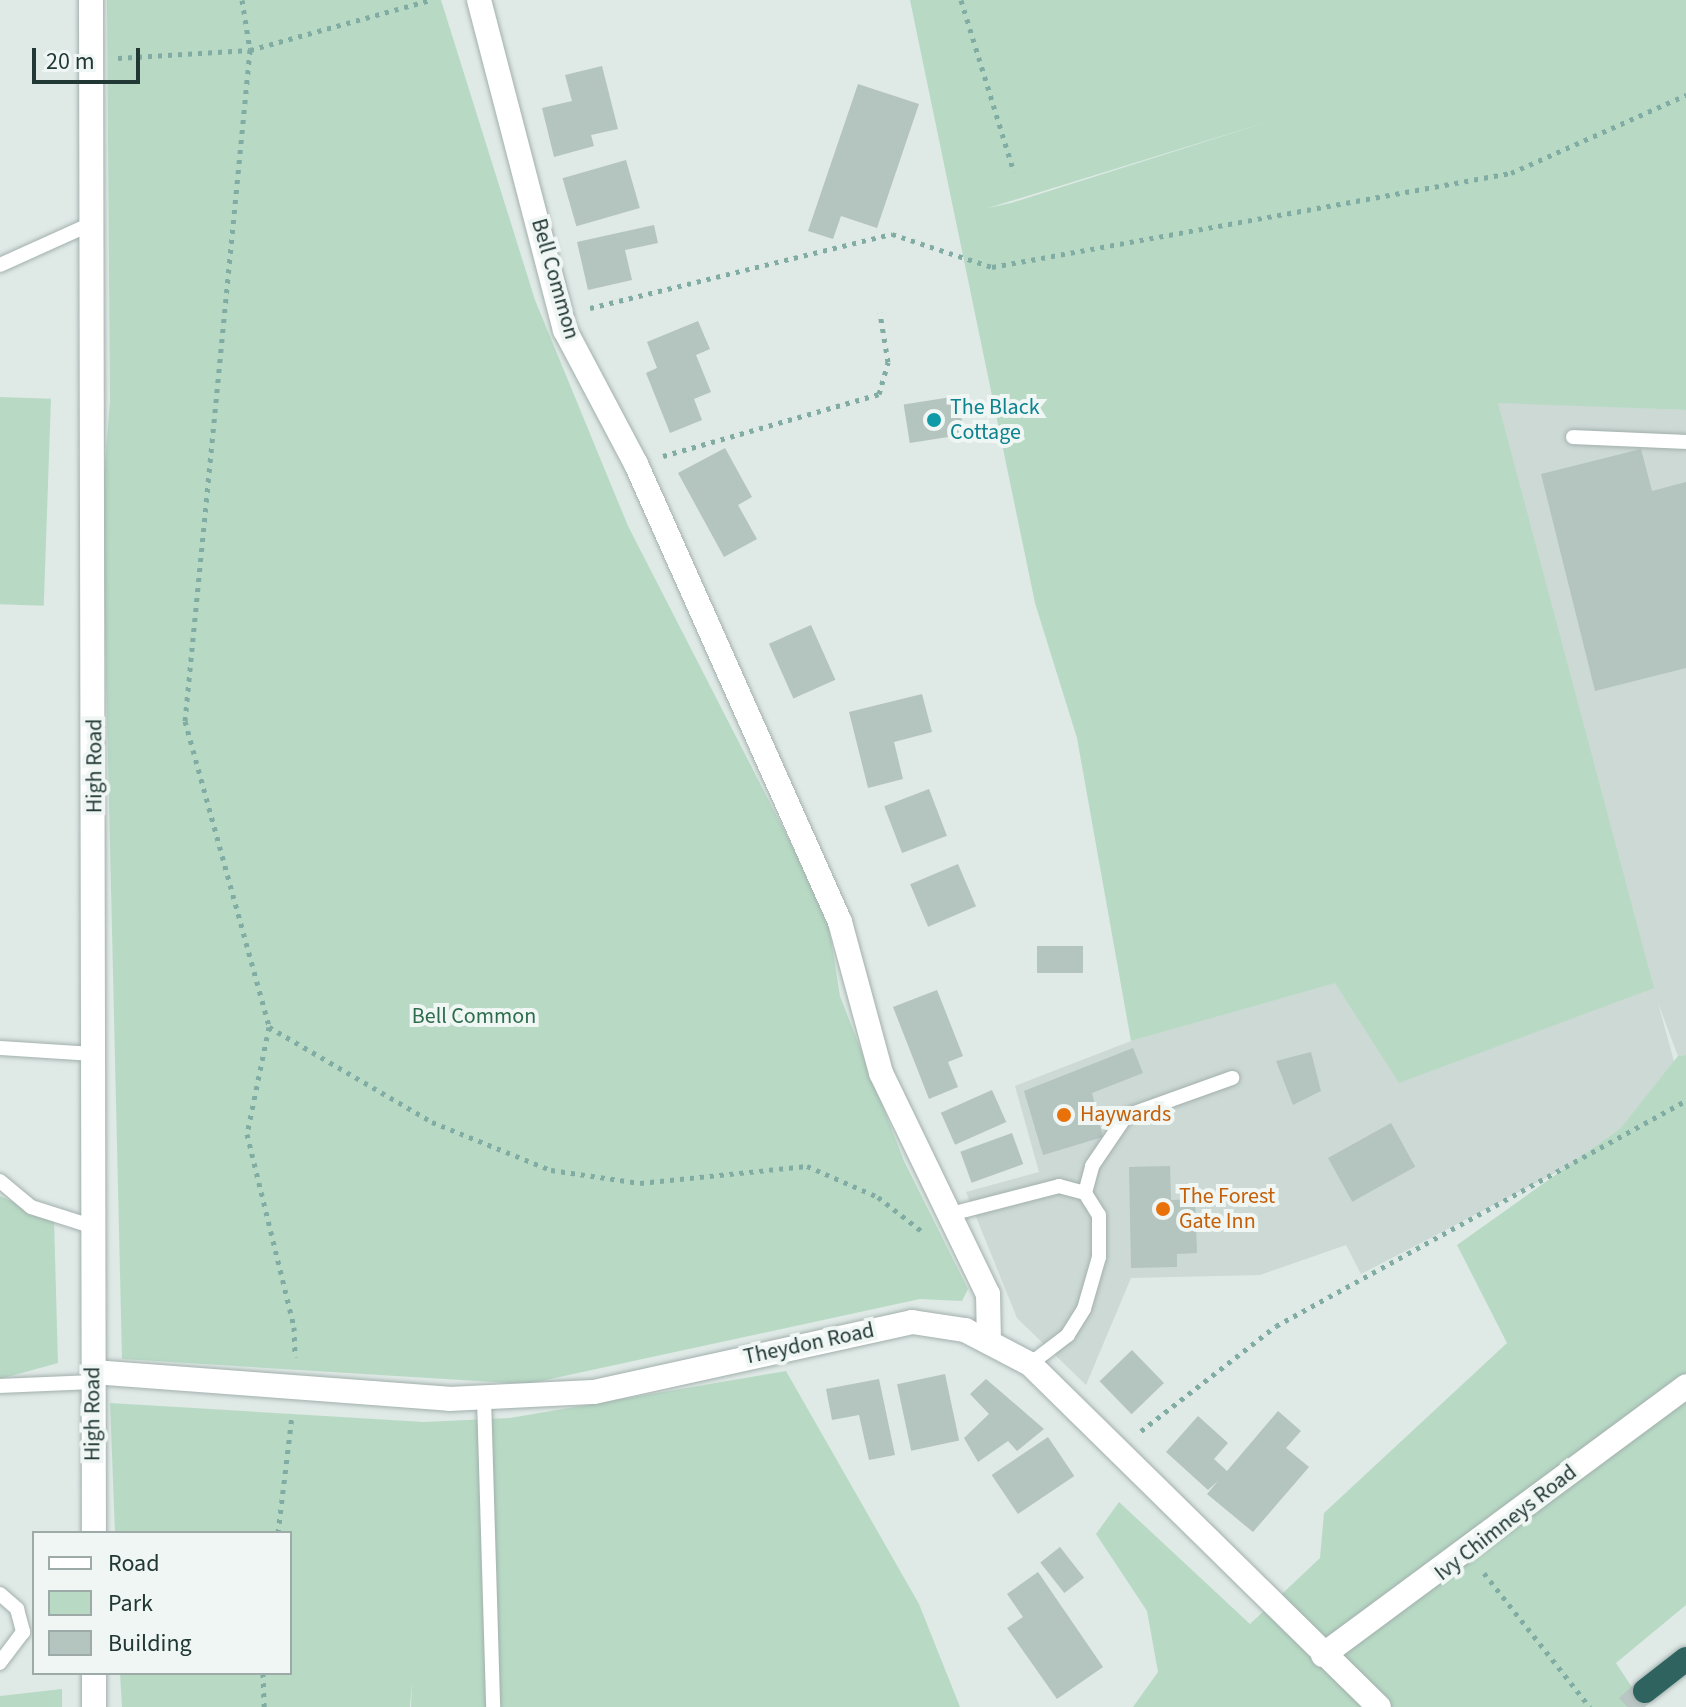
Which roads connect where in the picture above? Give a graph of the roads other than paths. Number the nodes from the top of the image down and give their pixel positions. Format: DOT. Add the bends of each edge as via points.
graph roads {
  1 [pos="91,0"];
  2 [pos="479,0"];
  3 [pos="93,223"];
  4 [pos="0,265"];
  5 [pos="1573,437"];
  6 [pos="1686,442"];
  7 [pos="0,1048"];
  8 [pos="94,1054"];
  9 [pos="1232,1078"];
  10 [pos="0,1181"];
  11 [pos="1085,1193"];
  12 [pos="947,1215"];
  13 [pos="94,1227"];
  14 [pos="989,1340"];
  15 [pos="1030,1364"];
  16 [pos="93,1377"];
  17 [pos="0,1386"];
  18 [pos="1686,1386"];
  19 [pos="484,1398"];
  20 [pos="94,1531"];
  21 [pos="0,1594"];
  22 [pos="28,1631"];
  23 [pos="1323,1655"];
  24 [pos="1686,1659"];
  25 [pos="0,1663"];
  26 [pos="94,1675"];
  27 [pos="1645,1691"];
  28 [pos="94,1707"];
  29 [pos="493,1707"];
  30 [pos="1379,1707"];
  1 -- 3 [label="street, High Road"];
  2 -- 12 [label="street, Bell Common" via="562,315 636,464 840,922 881,1073"];
  3 -- 4 [label="lane"];
  3 -- 8 [label="street, High Road"];
  5 -- 6 [label="lane"];
  7 -- 8 [label="lane"];
  8 -- 13 [label="street, High Road"];
  9 -- 11 [label="lane" via="1126,1116 1092,1166"];
  10 -- 13 [label="lane" via="31,1207"];
  11 -- 12 [label="lane" via="1059,1186"];
  11 -- 15 [label="lane" via="1099,1215 1099,1257 1084,1309 1068,1335"];
  12 -- 14 [label="street, Bell Common" via="988,1294"];
  13 -- 16 [label="street, High Road"];
  14 -- 15 [label="street, Theydon Road"];
  14 -- 19 [label="street, Theydon Road" via="912,1322 594,1392"];
  15 -- 23 [label="street, Theydon Road"];
  16 -- 17 [label="lane"];
  16 -- 19 [label="street, Theydon Road"];
  16 -- 20 [label="street, High Road"];
  18 -- 23 [label="street, Ivy Chimneys Road" via="1468,1554"];
  19 -- 29 [label="lane"];
  21 -- 22 [label="lane" via="17,1609"];
  22 -- 25 [label="lane"];
  23 -- 30 [label="street, Theydon Road"];
  24 -- 27 [label="highway"];
  26 -- 28 [label="street"];
}
